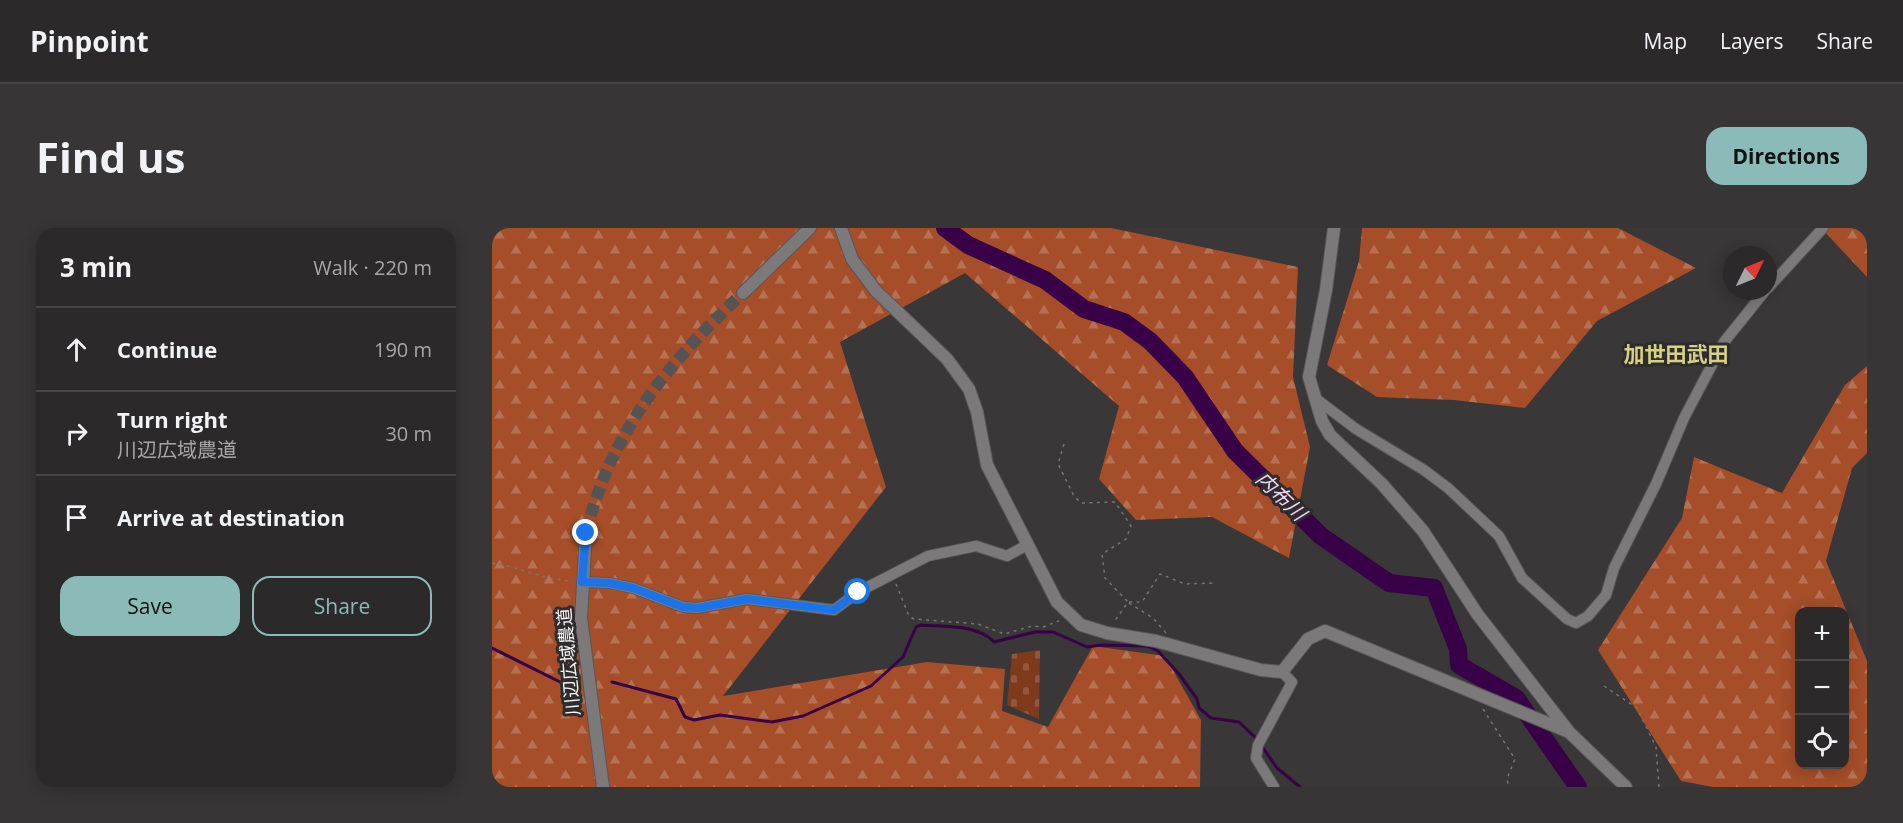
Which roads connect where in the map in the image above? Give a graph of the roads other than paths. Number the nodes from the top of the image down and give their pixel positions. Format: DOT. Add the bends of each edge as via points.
graph roads {
  1 [pos="810,228"];
  2 [pos="841,228"];
  3 [pos="1334,228"];
  4 [pos="1822,228"];
  5 [pos="1777,278"];
  6 [pos="743,293"];
  7 [pos="1758,300"];
  8 [pos="1315,398"];
  9 [pos="586,533"];
  10 [pos="1027,545"];
  11 [pos="582,582"];
  12 [pos="1282,672"];
  13 [pos="1569,732"];
  14 [pos="603,787"];
  15 [pos="1274,787"];
  16 [pos="1626,787"];
  1 -- 6 [label="street"];
  2 -- 10 [label="street" via="852,259 876,291 947,358 969,389 987,465"];
  3 -- 8 [label="street" via="1309,377"];
  4 -- 5 [label="street"];
  7 -- 8 [label="street" via="1724,342 1684,418 1614,567 1606,595 1588,616 1576,623 1522,578 1499,536 1448,488"];
  8 -- 13 [label="street" via="1330,435 1382,484 1423,531 1478,615"];
  9 -- 11 [label="street, 川辺広域農道"];
  10 -- 11 [label="street" via="1007,555 976,546 928,556 858,592 834,610 747,599 683,607 633,588"];
  10 -- 12 [label="street" via="1057,602 1081,625"];
  11 -- 14 [label="street, 川辺広域農道" via="582,627"];
  12 -- 13 [label="street" via="1308,639 1325,632"];
  12 -- 15 [label="street" via="1292,682 1258,745 1256,758"];
  13 -- 16 [label="street"];
}
